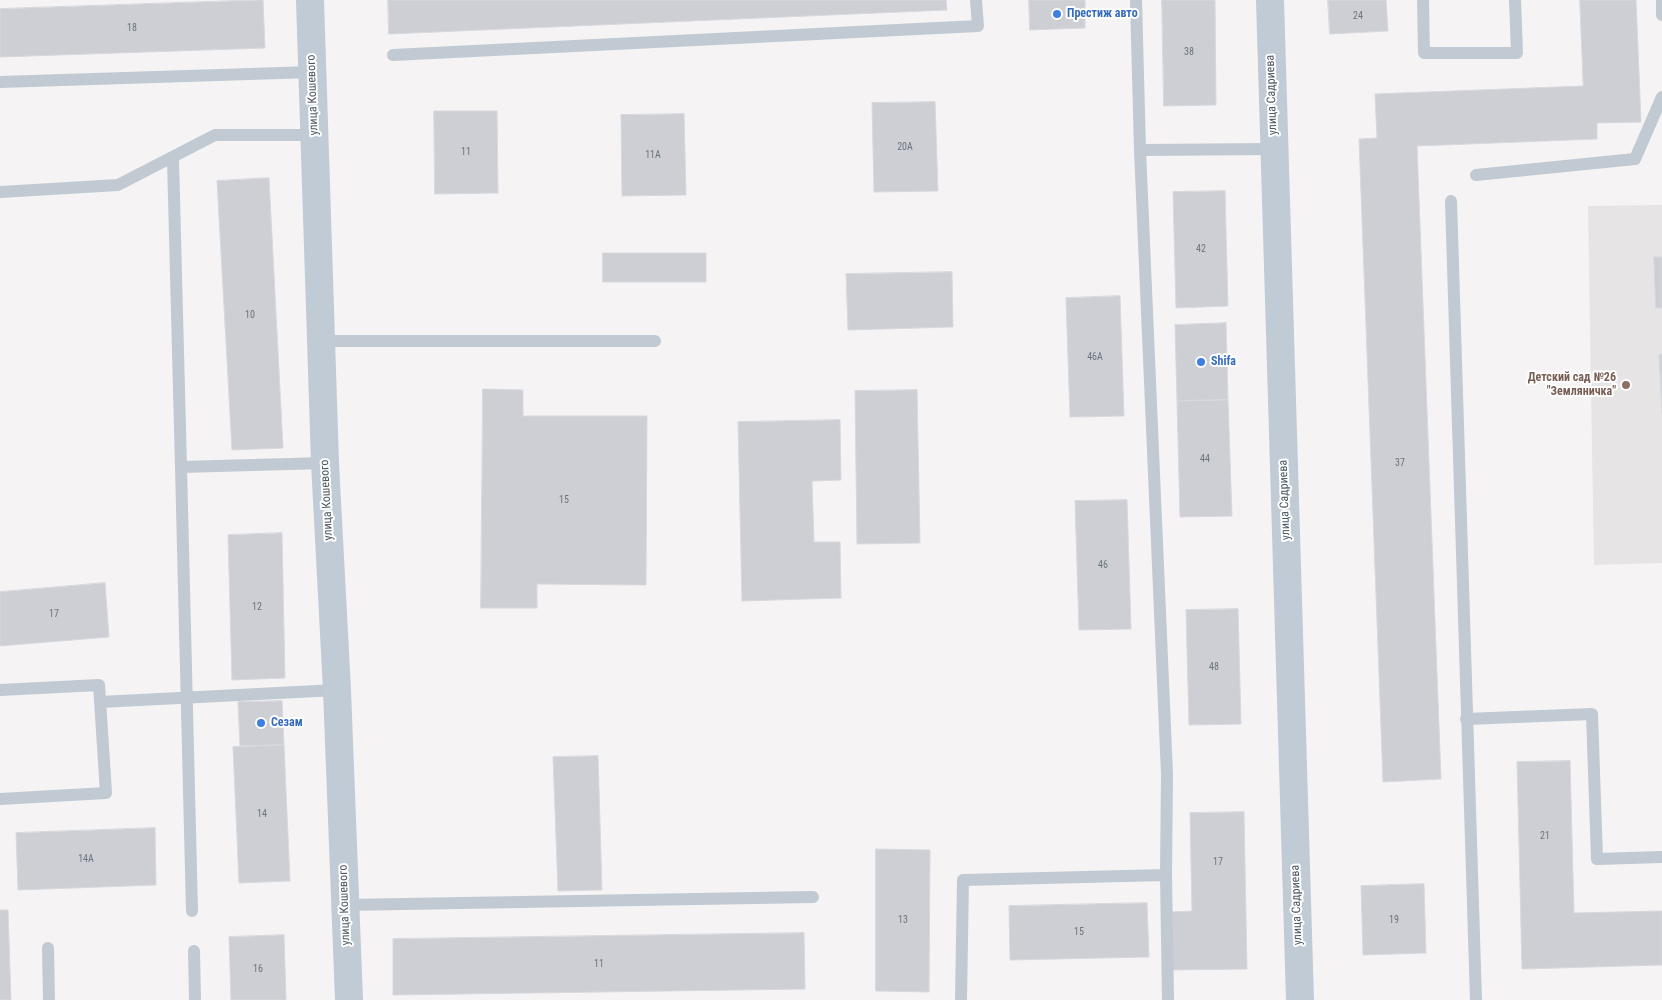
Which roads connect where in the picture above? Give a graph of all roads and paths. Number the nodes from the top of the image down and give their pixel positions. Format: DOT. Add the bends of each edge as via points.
graph roads {
  1 [pos="310,0"];
  2 [pos="976,0"];
  3 [pos="1136,0"];
  4 [pos="1270,0"];
  5 [pos="1423,0"];
  6 [pos="1515,0"];
  7 [pos="1662,2"];
  8 [pos="1662,15"];
  9 [pos="394,55"];
  10 [pos="312,72"];
  11 [pos="0,82"];
  12 [pos="1662,96"];
  13 [pos="314,135"];
  14 [pos="1274,149"];
  15 [pos="1140,150"];
  16 [pos="173,159"];
  17 [pos="1476,175"];
  18 [pos="0,192"];
  19 [pos="1451,201"];
  20 [pos="655,341"];
  21 [pos="321,342"];
  22 [pos="325,463"];
  23 [pos="181,467"];
  24 [pos="0,690"];
  25 [pos="337,690"];
  26 [pos="187,697"];
  27 [pos="100,702"];
  28 [pos="1466,719"];
  29 [pos="0,800"];
  30 [pos="1662,857"];
  31 [pos="1166,875"];
  32 [pos="813,897"];
  33 [pos="345,905"];
  34 [pos="192,912"];
  35 [pos="48,948"];
  36 [pos="194,951"];
  37 [pos="50,1000"];
  38 [pos="195,1000"];
  39 [pos="348,1000"];
  40 [pos="961,1000"];
  41 [pos="1168,1000"];
  42 [pos="1300,1000"];
  43 [pos="1476,1000"];
  1 -- 10 [label="street, улица Кошевого"];
  2 -- 9 [label="lane" via="978,26"];
  3 -- 15 [label="lane"];
  4 -- 14 [label="street, улица Садриева"];
  5 -- 6 [label="lane" via="1424,53 1516,53"];
  7 -- 8 [label="lane"];
  10 -- 11 [label="lane"];
  10 -- 13 [label="street, улица Кошевого"];
  12 -- 17 [label="lane" via="1635,159"];
  13 -- 16 [label="lane" via="216,135"];
  13 -- 21 [label="street, улица Кошевого"];
  14 -- 15 [label="lane"];
  14 -- 42 [label="street, улица Садриева"];
  15 -- 31 [label="lane" via="1167,774"];
  16 -- 18 [label="lane" via="118,185"];
  16 -- 23 [label="lane"];
  19 -- 28 [label="lane"];
  20 -- 21 [label="lane"];
  21 -- 22 [label="street, улица Кошевого"];
  22 -- 23 [label="lane"];
  22 -- 25 [label="street, улица Кошевого"];
  23 -- 26 [label="lane"];
  24 -- 27 [label="lane" via="99,685"];
  25 -- 26 [label="lane"];
  25 -- 33 [label="street, улица Кошевого"];
  26 -- 27 [label="lane"];
  26 -- 34 [label="lane"];
  27 -- 29 [label="lane" via="106,793"];
  28 -- 30 [label="lane" via="1592,714 1597,859"];
  28 -- 43 [label="lane"];
  31 -- 40 [label="lane" via="963,880"];
  31 -- 41 [label="lane"];
  32 -- 33 [label="lane"];
  33 -- 39 [label="street, улица Кошевого"];
  35 -- 37 [label="lane"];
  36 -- 38 [label="lane"];
}
